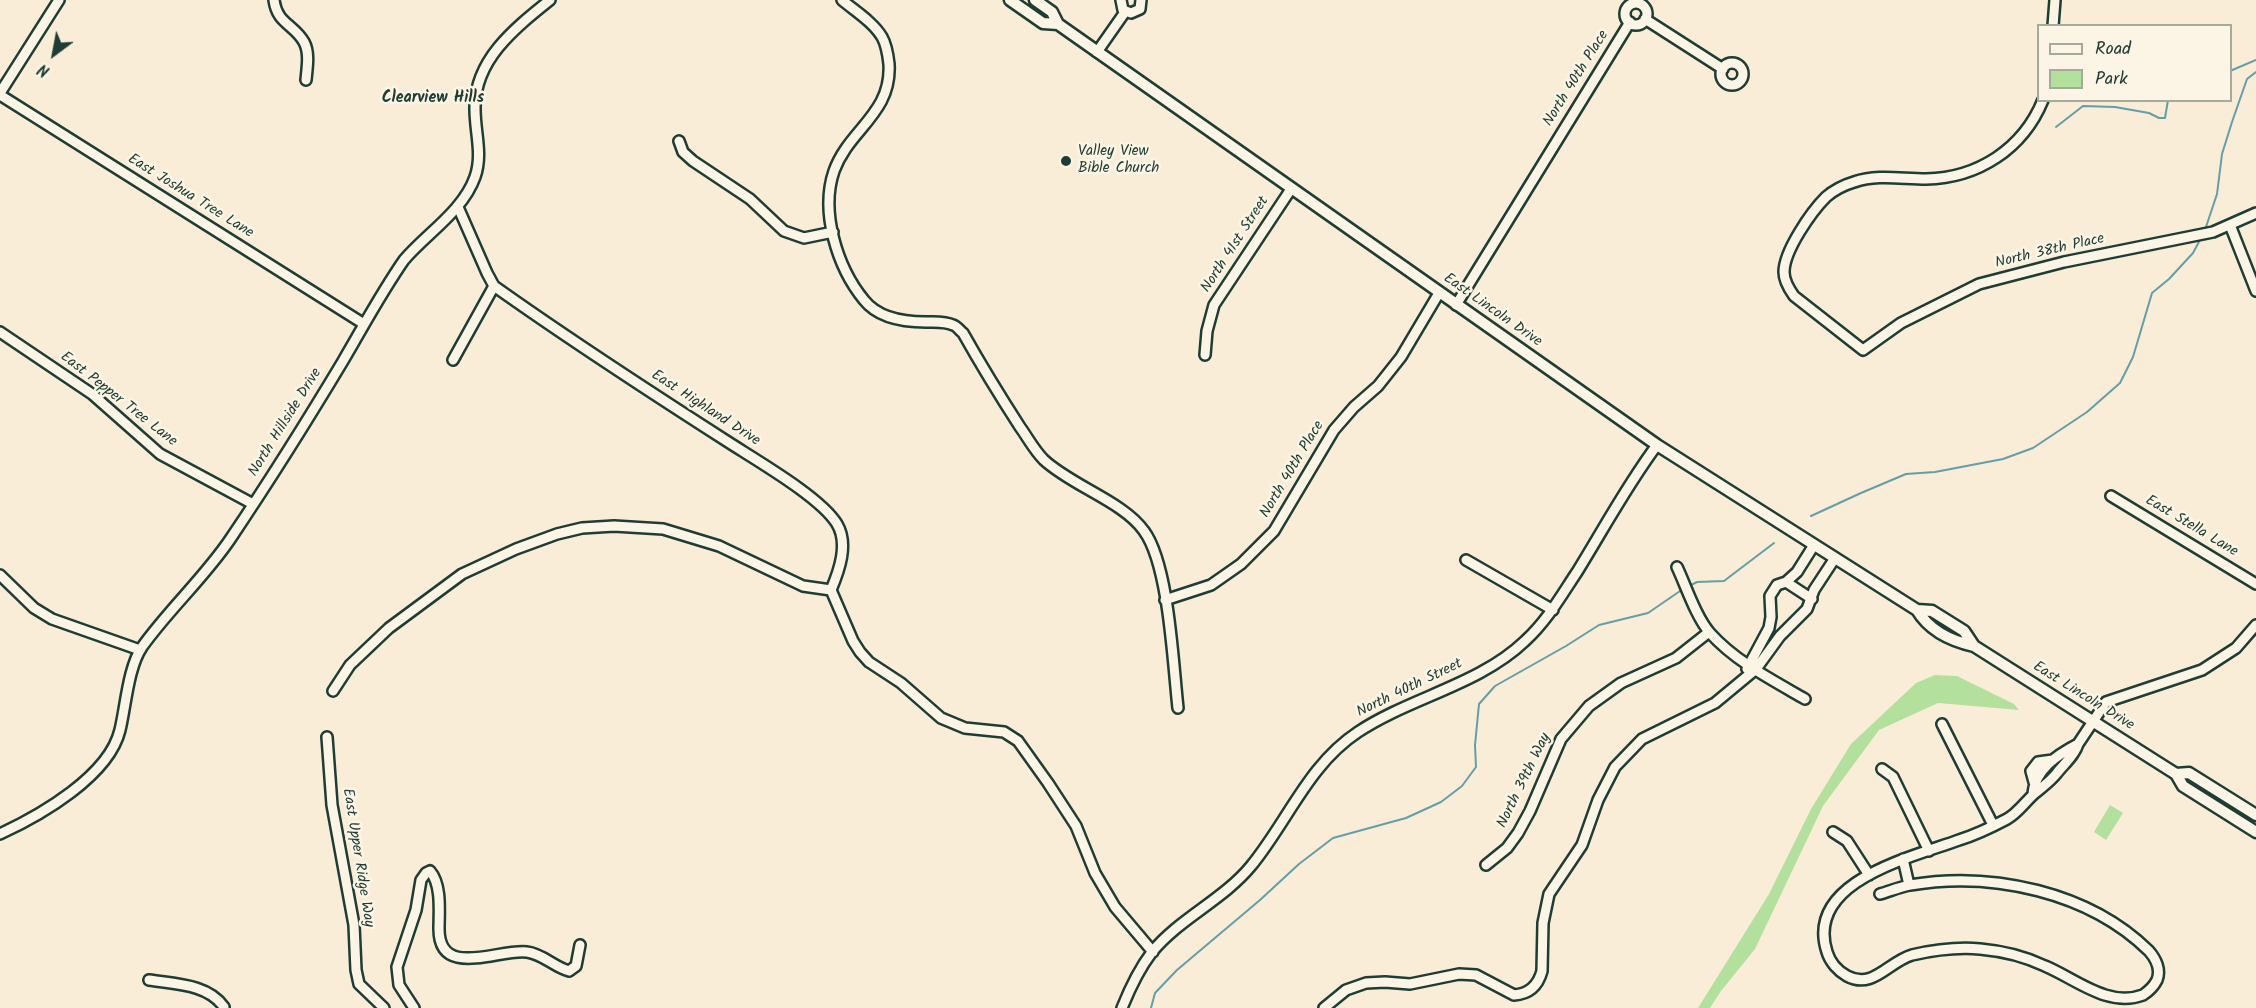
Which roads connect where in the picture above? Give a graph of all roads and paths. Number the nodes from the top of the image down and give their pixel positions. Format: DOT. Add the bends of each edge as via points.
graph roads {
  1 [pos="59,0"];
  2 [pos="274,0"];
  3 [pos="550,0"];
  4 [pos="842,0"];
  5 [pos="1010,0"];
  6 [pos="1035,0"];
  7 [pos="1120,0"];
  8 [pos="1141,0"];
  9 [pos="2055,0"];
  10 [pos="1125,12"];
  11 [pos="1645,20"];
  12 [pos="1630,22"];
  13 [pos="1058,24"];
  14 [pos="2053,24"];
  15 [pos="1097,52"];
  16 [pos="1723,69"];
  17 [pos="306,80"];
  18 [pos="0,94"];
  19 [pos="2042,102"];
  20 [pos="679,141"];
  21 [pos="1291,189"];
  22 [pos="458,207"];
  23 [pos="2256,213"];
  24 [pos="2230,225"];
  25 [pos="832,232"];
  26 [pos="495,286"];
  27 [pos="2256,291"];
  28 [pos="1439,293"];
  29 [pos="1456,305"];
  30 [pos="364,324"];
  31 [pos="0,332"];
  32 [pos="1205,355"];
  33 [pos="453,360"];
  34 [pos="1657,445"];
  35 [pos="2111,496"];
  36 [pos="253,504"];
  37 [pos="1814,545"];
  38 [pos="1835,558"];
  39 [pos="1466,560"];
  40 [pos="1677,567"];
  41 [pos="0,575"];
  42 [pos="1786,582"];
  43 [pos="2256,584"];
  44 [pos="831,590"];
  45 [pos="1812,599"];
  46 [pos="1165,600"];
  47 [pos="1552,610"];
  48 [pos="2256,626"];
  49 [pos="1709,632"];
  50 [pos="140,650"];
  51 [pos="1752,667"];
  52 [pos="333,691"];
  53 [pos="1805,699"];
  54 [pos="1178,708"];
  55 [pos="2093,721"];
  56 [pos="1942,724"];
  57 [pos="327,737"];
  58 [pos="2080,740"];
  59 [pos="1882,769"];
  60 [pos="2176,774"];
  61 [pos="2033,795"];
  62 [pos="2256,815"];
  63 [pos="1993,825"];
  64 [pos="1833,832"];
  65 [pos="2256,832"];
  66 [pos="0,834"];
  67 [pos="1929,851"];
  68 [pos="1903,859"];
  69 [pos="1486,865"];
  70 [pos="1869,875"];
  71 [pos="1909,885"];
  72 [pos="1880,894"];
  73 [pos="580,945"];
  74 [pos="1153,952"];
  75 [pos="149,980"];
  76 [pos="226,1006"];
  77 [pos="384,1008"];
  78 [pos="414,1008"];
  79 [pos="1122,1008"];
  80 [pos="1324,1008"];
  1 -- 18 [label="street"];
  2 -- 17 [label="street" via="276,12 304,42"];
  3 -- 22 [label="street, North Hillside Drive" via="522,22 488,62 476,99 479,163"];
  4 -- 25 [label="street" via="882,37 889,73 882,103 835,170 829,206"];
  5 -- 13 [label="main road, East Lincoln Drive" via="1043,23"];
  6 -- 13 [label="main road, East Lincoln Drive" via="1052,12"];
  7 -- 10 [label="street"];
  8 -- 10 [label="street" via="1137,11"];
  9 -- 14 [label="street"];
  10 -- 15 [label="street"];
  11 -- 12 [label="street" via="1640,24"];
  11 -- 12 [label="street" via="1644,6 1634,3 1626,10"];
  11 -- 16 [label="street"];
  12 -- 29 [label="street, North 40th Place"];
  13 -- 15 [label="main road, East Lincoln Drive"];
  15 -- 21 [label="main road, East Lincoln Drive"];
  18 -- 30 [label="street, East Joshua Tree Lane"];
  19 -- 24 [label="street, North 38th Place" via="2020,139 2000,157 1971,172 1948,178 1876,177 1841,186 1810,218 1787,255 1786,284 1794,296 1863,350 1901,323 1979,284"];
  20 -- 25 [label="street" via="693,162 750,199 784,231 804,238"];
  21 -- 28 [label="main road, East Lincoln Drive"];
  21 -- 32 [label="street, North 41st Street" via="1214,305"];
  22 -- 26 [label="street"];
  22 -- 30 [label="street, North Hillside Drive" via="404,260"];
  23 -- 24 [label="street, North 38th Place"];
  24 -- 27 [label="street"];
  25 -- 46 [label="street" via="845,269 864,301 896,319 954,325 963,333 1043,459 1138,524 1154,548"];
  26 -- 33 [label="street"];
  26 -- 44 [label="street, East Highland Drive" via="827,511 838,525 843,542 839,571"];
  28 -- 29 [label="main road, East Lincoln Drive"];
  28 -- 46 [label="street, North 40th Place" via="1401,357 1334,430 1274,531 1241,564 1211,585"];
  29 -- 34 [label="main road, East Lincoln Drive"];
  30 -- 36 [label="street, North Hillside Drive"];
  31 -- 36 [label="street, East Pepper Tree Lane" via="92,394 160,454"];
  34 -- 37 [label="main road, East Lincoln Drive"];
  34 -- 47 [label="street, North 40th Street"];
  35 -- 43 [label="street, East Stella Lane"];
  36 -- 50 [label="street, North Hillside Drive" via="218,556"];
  37 -- 38 [label="main road, East Lincoln Drive"];
  37 -- 42 [label="street"];
  38 -- 45 [label="street"];
  38 -- 55 [label="main road, East Lincoln Drive" via="1917,610 1932,611 1964,631 1974,646"];
  39 -- 47 [label="street"];
  40 -- 49 [label="street"];
  41 -- 50 [label="street" via="34,608 52,619"];
  42 -- 45 [label="street"];
  42 -- 51 [label="street" via="1777,585 1770,596 1769,628"];
  44 -- 52 [label="street" via="803,586 718,546 663,529 582,528 516,549 462,574 389,628 350,665"];
  44 -- 74 [label="street" via="853,641 869,662 901,683 941,718 965,728 1004,732 1018,741 1076,826 1114,907"];
  45 -- 51 [label="street"];
  46 -- 54 [label="street"];
  47 -- 74 [label="street, North 40th Street" via="1525,641 1504,657 1359,731 1336,749 1307,782 1250,867"];
  48 -- 55 [label="street" via="2219,661 2106,702"];
  49 -- 51 [label="street"];
  49 -- 69 [label="street, North 39th Way" via="1676,658 1621,684 1589,706 1561,739 1518,833"];
  50 -- 66 [label="street, North Hillside Drive" via="118,736 105,761 32,819"];
  51 -- 53 [label="street"];
  51 -- 80 [label="street" via="1739,684 1715,703 1642,739 1614,767 1582,845 1549,894 1543,923 1542,971 1531,990 1514,995 1476,975 1459,974 1410,984 1366,983 1346,990"];
  55 -- 58 [label="street"];
  55 -- 60 [label="main road, East Lincoln Drive"];
  56 -- 63 [label="street"];
  57 -- 77 [label="street, East Upper Ridge Way" via="332,805 354,925 356,970 359,984"];
  58 -- 61 [label="street" via="2076,751 2050,782"];
  58 -- 61 [label="street" via="2053,760 2038,762 2031,771"];
  59 -- 67 [label="street" via="1893,777"];
  60 -- 62 [label="main road, East Lincoln Drive" via="2189,773"];
  60 -- 65 [label="main road, East Lincoln Drive" via="2183,786"];
  61 -- 63 [label="street" via="2009,818"];
  63 -- 67 [label="street"];
  64 -- 70 [label="street" via="1847,841"];
  67 -- 68 [label="street"];
  68 -- 70 [label="street"];
  68 -- 71 [label="street"];
  70 -- 71 [label="street" via="1835,902 1825,926 1824,939 1833,964 1852,978 1870,979 1910,956 1977,949 2025,957 2100,999 2122,1003 2149,991 2159,974 2157,961 2150,952 2110,923 2068,901 2017,886 1986,882 1955,880"];
  71 -- 72 [label="street"];
  73 -- 78 [label="street" via="576,966 569,971 528,952 487,958 457,956 442,944 437,886 430,871 421,880 416,910 397,967 399,985"];
  74 -- 79 [label="street, North 40th Street"];
  75 -- 76 [label="street" via="206,992"];
}
